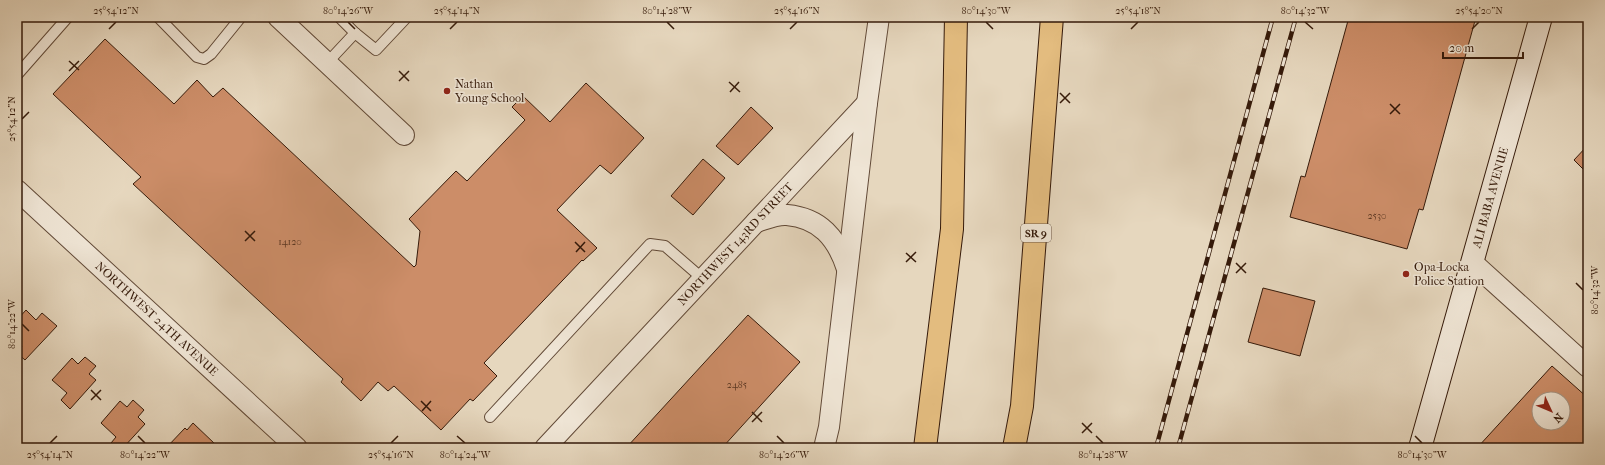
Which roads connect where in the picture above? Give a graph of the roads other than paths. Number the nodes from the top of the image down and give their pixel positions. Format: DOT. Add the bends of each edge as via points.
graph roads {
  1 [pos="68,17"];
  2 [pos="158,17"];
  3 [pos="241,17"];
  4 [pos="278,17"];
  5 [pos="339,17"];
  6 [pos="407,17"];
  7 [pos="879,17"];
  8 [pos="956,17"];
  9 [pos="1052,17"];
  10 [pos="1541,17"];
  11 [pos="355,33"];
  12 [pos="327,63"];
  13 [pos="17,74"];
  14 [pos="866,103"];
  15 [pos="404,136"];
  16 [pos="17,190"];
  17 [pos="756,222"];
  18 [pos="1472,262"];
  19 [pos="847,271"];
  20 [pos="702,279"];
  21 [pos="1588,367"];
  22 [pos="490,417"];
  23 [pos="297,448"];
  24 [pos="545,448"];
  25 [pos="824,448"];
  26 [pos="925,448"];
  27 [pos="1014,448"];
  28 [pos="1420,448"];
  1 -- 13 [label="lane"];
  2 -- 3 [label="lane" via="197,57 204,59"];
  4 -- 12 [label="street"];
  5 -- 11 [label="lane"];
  6 -- 11 [label="lane" via="376,50"];
  7 -- 14 [label="street"];
  8 -- 26 [label="main road" via="952,229"];
  9 -- 27 [label="main road, SR 9" via="1022,406"];
  10 -- 18 [label="street, ALI BABA AVENUE"];
  11 -- 12 [label="lane"];
  12 -- 15 [label="street"];
  14 -- 17 [label="street, NORTHWEST 143RD STREET"];
  14 -- 19 [label="street"];
  16 -- 23 [label="street, NORTHWEST 24TH AVENUE"];
  17 -- 19 [label="street" via="786,215 819,225 835,241"];
  17 -- 20 [label="street, NORTHWEST 143RD STREET"];
  18 -- 21 [label="street"];
  18 -- 28 [label="street, ALI BABA AVENUE"];
  19 -- 25 [label="street" via="829,427"];
  20 -- 22 [label="lane" via="665,246 650,244"];
  20 -- 24 [label="street, NORTHWEST 143RD STREET"];
}
